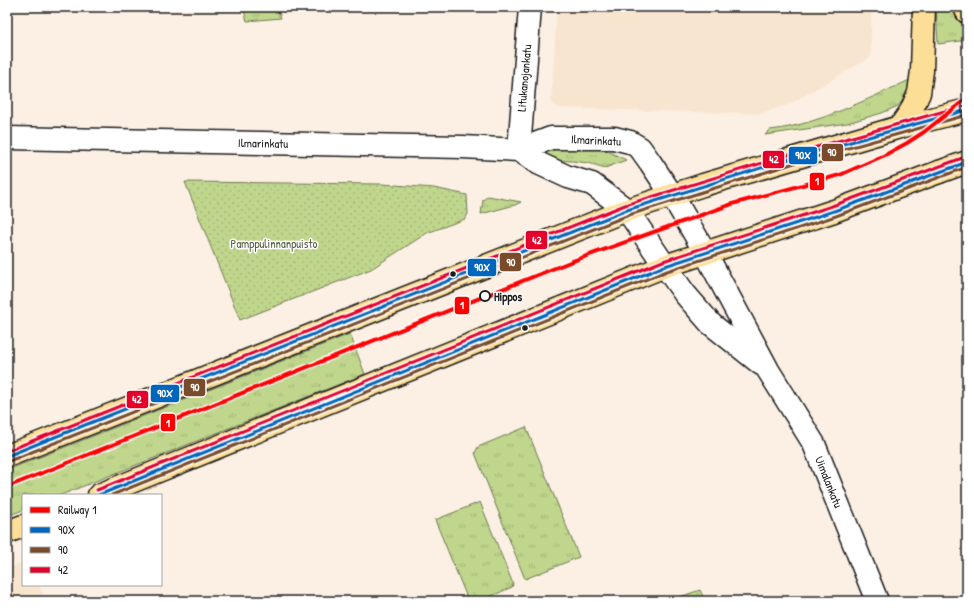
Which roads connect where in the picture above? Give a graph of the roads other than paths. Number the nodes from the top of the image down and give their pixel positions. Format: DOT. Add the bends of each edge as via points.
graph roads {
  1 [pos="530,7"];
  2 [pos="924,7"];
  3 [pos="965,7"];
  4 [pos="967,12"];
  5 [pos="967,110"];
  6 [pos="900,127"];
  7 [pos="7,138"];
  8 [pos="519,150"];
  9 [pos="967,162"];
  10 [pos="967,170"];
  11 [pos="939,172"];
  12 [pos="672,195"];
  13 [pos="627,210"];
  14 [pos="705,252"];
  15 [pos="665,266"];
  16 [pos="768,370"];
  17 [pos="7,456"];
  18 [pos="101,494"];
  19 [pos="22,526"];
  20 [pos="7,532"];
  21 [pos="877,601"];
  1 -- 8 [label="street, Litukanojankatu"];
  2 -- 6 [label="main road" via="919,93 911,112"];
  3 -- 4 [label="main road"];
  5 -- 6 [label="main road"];
  6 -- 12 [label="main road"];
  7 -- 8 [label="street, Ilmarinkatu"];
  8 -- 12 [label="street, Ilmarinkatu" via="551,138 614,138 630,142 640,148"];
  8 -- 13 [label="street" via="540,164 568,177 592,184"];
  9 -- 11 [label="main road"];
  10 -- 11 [label="main road"];
  11 -- 14 [label="main road" via="834,212"];
  12 -- 13 [label="main road"];
  12 -- 14 [label="street, Uimalankatu"];
  13 -- 15 [label="street, Uimalankatu"];
  13 -- 17 [label="main road"];
  14 -- 15 [label="main road"];
  14 -- 16 [label="street, Uimalankatu"];
  15 -- 16 [label="street, Uimalankatu" via="684,294 711,324"];
  15 -- 18 [label="main road"];
  16 -- 21 [label="street, Uimalankatu" via="814,444"];
  19 -- 20 [label="main road"];
}
